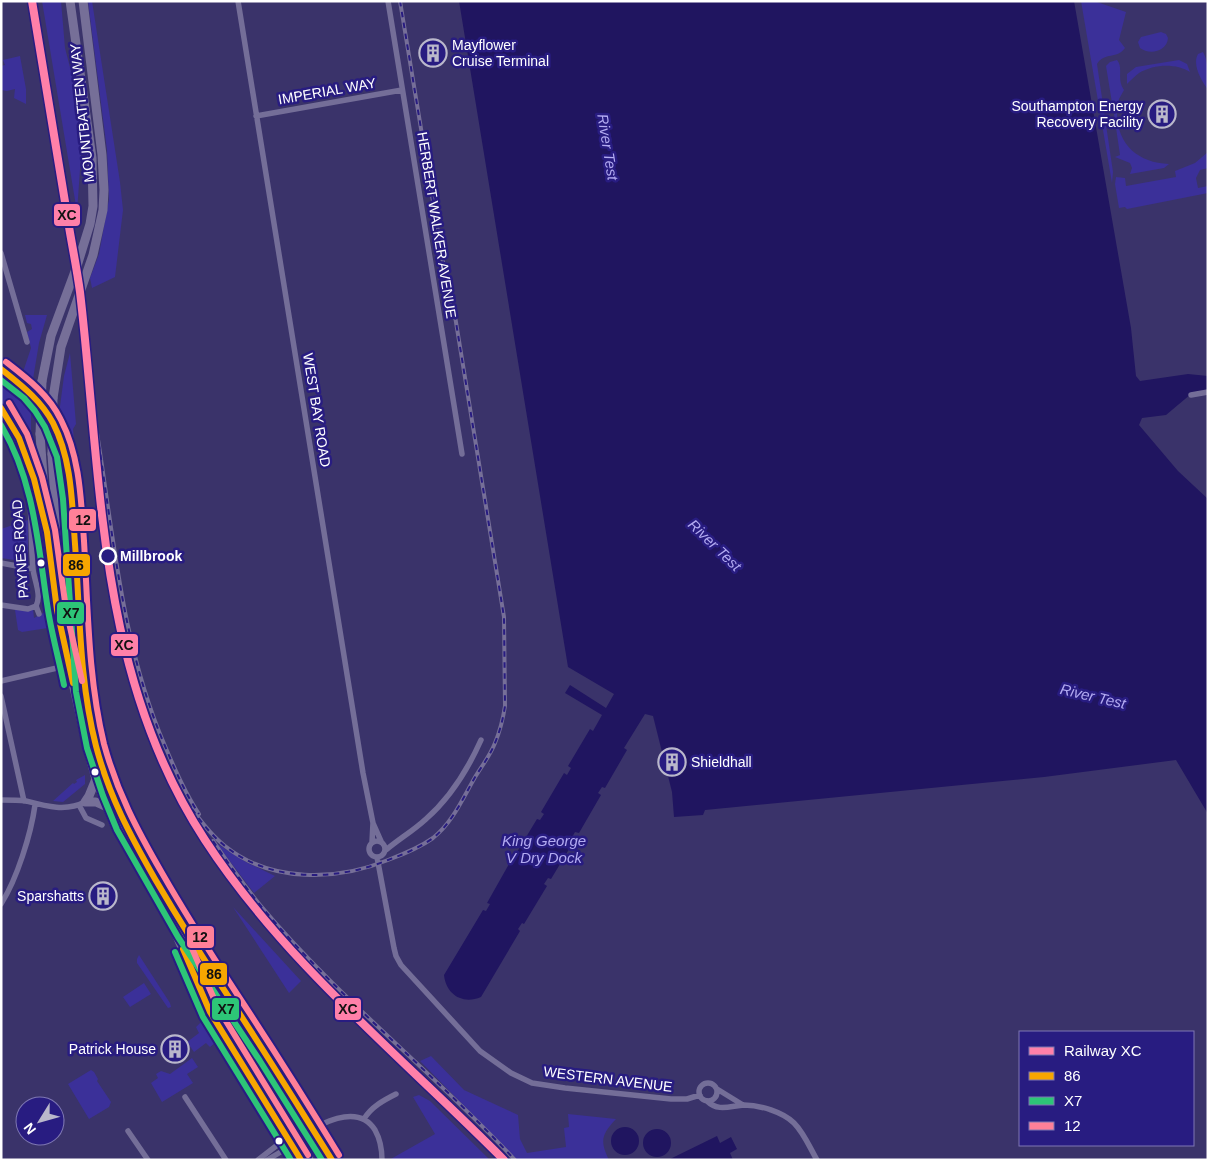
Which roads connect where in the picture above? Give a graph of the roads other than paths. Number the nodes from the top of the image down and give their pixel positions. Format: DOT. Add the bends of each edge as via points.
graph roads {
  1 [pos="70,1"];
  2 [pos="82,1"];
  3 [pos="238,1"];
  4 [pos="388,1"];
  5 [pos="402,90"];
  6 [pos="256,116"];
  7 [pos="1,253"];
  8 [pos="27,342"];
  9 [pos="1,369"];
  10 [pos="1208,392"];
  11 [pos="1191,395"];
  12 [pos="1,408"];
  13 [pos="1,428"];
  14 [pos="462,454"];
  15 [pos="47,532"];
  16 [pos="1,564"];
  17 [pos="33,569"];
  18 [pos="1,605"];
  19 [pos="36,606"];
  20 [pos="38,614"];
  21 [pos="57,668"];
  22 [pos="1,681"];
  23 [pos="85,690"];
  24 [pos="1,696"];
  25 [pos="481,740"];
  26 [pos="96,779"];
  27 [pos="1,800"];
  28 [pos="24,801"];
  29 [pos="82,804"];
  30 [pos="35,805"];
  31 [pos="106,808"];
  32 [pos="374,823"];
  33 [pos="102,825"];
  34 [pos="399,839"];
  35 [pos="372,842"];
  36 [pos="382,842"];
  37 [pos="386,850"];
  38 [pos="377,857"];
  39 [pos="1,904"];
  40 [pos="267,1056"];
  41 [pos="717,1088"];
  42 [pos="396,1094"];
  43 [pos="700,1095"];
  44 [pos="185,1097"];
  45 [pos="706,1101"];
  46 [pos="743,1105"];
  47 [pos="364,1119"];
  48 [pos="313,1128"];
  49 [pos="128,1131"];
  50 [pos="288,1143"];
  51 [pos="270,1159"];
  52 [pos="148,1160"];
  53 [pos="226,1160"];
  54 [pos="258,1160"];
  55 [pos="301,1160"];
  56 [pos="311,1160"];
  57 [pos="332,1160"];
  58 [pos="382,1160"];
  59 [pos="817,1160"];
  1 -- 15 [label="highway, MOUNTBATTEN WAY, bridge" via="94,176 93,206 84,244 51,336 42,381 40,434"];
  2 -- 23 [label="highway, MOUNTBATTEN WAY, bridge" via="104,190 101,223 59,357 53,398 52,454 62,564"];
  3 -- 6 [label="street, WEST BAY ROAD"];
  4 -- 5 [label="street, HERBERT WALKER AVENUE"];
  5 -- 6 [label="street, IMPERIAL WAY"];
  5 -- 14 [label="street, HERBERT WALKER AVENUE"];
  6 -- 32 [label="street, WEST BAY ROAD" via="363,773"];
  7 -- 8 [label="street" via="26,328"];
  9 -- 23 [label="highway" via="42,406 66,455 72,498"];
  10 -- 11 [label="street"];
  12 -- 15 [label="highway" via="28,462"];
  13 -- 17 [label="street, PAYNES ROAD" via="27,480"];
  15 -- 26 [label="highway" via="60,624"];
  16 -- 17 [label="street"];
  17 -- 19 [label="street, PAYNES ROAD" via="38,596"];
  18 -- 19 [label="street"];
  19 -- 20 [label="street, PAYNES ROAD"];
  21 -- 22 [label="street"];
  23 -- 40 [label="highway" via="96,746 125,826 186,934"];
  24 -- 28 [label="street"];
  25 -- 34 [label="street" via="440,805"];
  26 -- 29 [label="highway"];
  26 -- 31 [label="highway"];
  27 -- 28 [label="street"];
  28 -- 30 [label="street"];
  29 -- 30 [label="street" via="73,807"];
  29 -- 31 [label="highway" via="96,802"];
  29 -- 33 [label="street" via="86,818"];
  30 -- 39 [label="street" via="23,854"];
  31 -- 50 [label="highway" via="174,929 210,1012"];
  32 -- 35 [label="street, WEST BAY ROAD"];
  32 -- 36 [label="street, WEST BAY ROAD"];
  34 -- 36 [label="street"];
  34 -- 37 [label="street"];
  35 -- 36 [label="street"];
  35 -- 38 [label="street" via="370,853"];
  36 -- 37 [label="street"];
  37 -- 38 [label="street"];
  38 -- 43 [label="street, WESTERN AVENUE" via="400,965 495,1064 532,1083 565,1088 671,1099"];
  40 -- 48 [label="highway"];
  40 -- 50 [label="street" via="297,1123"];
  41 -- 43 [label="street" via="705,1083 699,1089"];
  41 -- 45 [label="street" via="715,1099"];
  41 -- 46 [label="street"];
  42 -- 47 [label="street" via="371,1110"];
  43 -- 45 [label="street"];
  44 -- 53 [label="street"];
  45 -- 46 [label="street" via="716,1108"];
  46 -- 59 [label="street" via="769,1109 793,1122"];
  47 -- 48 [label="street" via="344,1117"];
  47 -- 58 [label="street" via="378,1135"];
  48 -- 50 [label="street"];
  48 -- 56 [label="street" via="304,1142"];
  48 -- 57 [label="highway"];
  49 -- 52 [label="street"];
  50 -- 51 [label="street" via="284,1150"];
  50 -- 54 [label="street" via="280,1143"];
  50 -- 55 [label="highway"];
}
